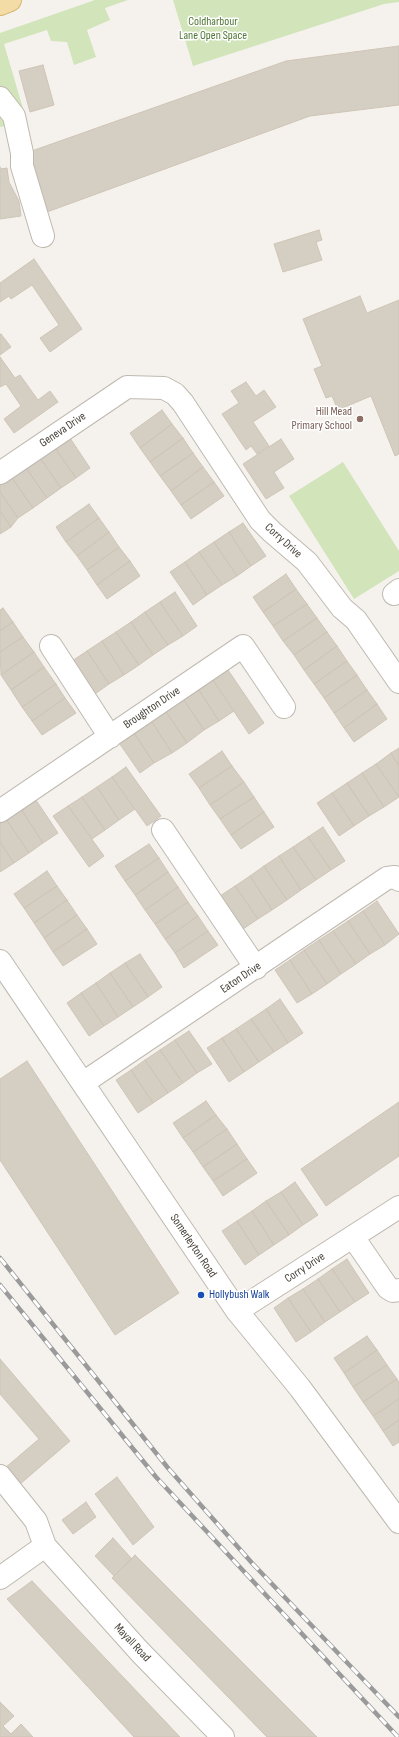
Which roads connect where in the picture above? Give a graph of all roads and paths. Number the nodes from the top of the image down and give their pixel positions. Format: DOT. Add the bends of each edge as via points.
graph roads {
  1 [pos="10,0"];
  2 [pos="0,4"];
  3 [pos="0,98"];
  4 [pos="43,236"];
  5 [pos="127,387"];
  6 [pos="0,473"];
  7 [pos="51,646"];
  8 [pos="399,682"];
  9 [pos="284,706"];
  10 [pos="110,737"];
  11 [pos="0,811"];
  12 [pos="163,830"];
  13 [pos="399,880"];
  14 [pos="0,961"];
  15 [pos="256,968"];
  16 [pos="83,1083"];
  17 [pos="399,1207"];
  18 [pos="353,1237"];
  19 [pos="399,1290"];
  20 [pos="237,1311"];
  21 [pos="0,1476"];
  22 [pos="399,1522"];
  23 [pos="45,1546"];
  24 [pos="0,1578"];
  25 [pos="223,1737"];
  1 -- 2 [label="main road"];
  3 -- 4 [label="street" via="14,116 22,153 22,166"];
  5 -- 6 [label="street, Geneva Drive"];
  5 -- 8 [label="street, Corry Drive" via="164,388 183,403 260,520 307,562 342,608 356,620"];
  7 -- 10 [label="street"];
  9 -- 10 [label="street, Broughton Drive" via="244,646"];
  10 -- 11 [label="street, Broughton Drive"];
  12 -- 15 [label="street"];
  13 -- 15 [label="street, Eaton Drive" via="395,877 386,878"];
  14 -- 16 [label="street, Somerleyton Road"];
  15 -- 16 [label="street, Eaton Drive"];
  16 -- 20 [label="street, Somerleyton Road"];
  17 -- 18 [label="street, Corry Drive"];
  18 -- 19 [label="street" via="388,1288 393,1291"];
  18 -- 20 [label="street, Corry Drive"];
  20 -- 22 [label="street, Somerleyton Road" via="300,1388"];
  21 -- 23 [label="street" via="36,1521"];
  23 -- 24 [label="street"];
  23 -- 25 [label="street, Mayall Road" via="140,1652"];
}
